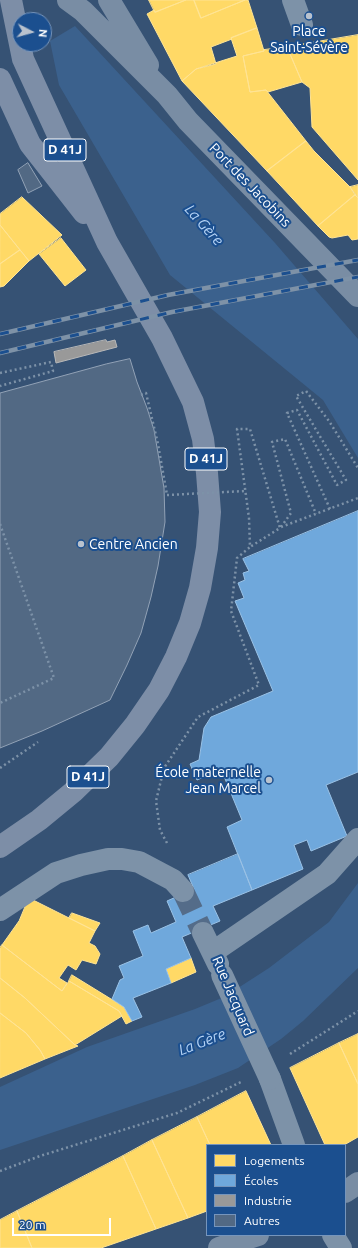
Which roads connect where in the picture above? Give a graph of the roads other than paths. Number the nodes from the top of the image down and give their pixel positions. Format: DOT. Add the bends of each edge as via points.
graph roads {
  1 [pos="11,0"];
  2 [pos="68,0"];
  3 [pos="109,0"];
  4 [pos="293,0"];
  5 [pos="302,25"];
  6 [pos="0,79"];
  7 [pos="166,95"];
  8 [pos="107,242"];
  9 [pos="358,296"];
  10 [pos="358,839"];
  11 [pos="0,847"];
  12 [pos="183,891"];
  13 [pos="0,910"];
  14 [pos="294,1144"];
  15 [pos="358,1183"];
  16 [pos="346,1191"];
  17 [pos="255,1236"];
  18 [pos="334,1236"];
  19 [pos="219,1248"];
  20 [pos="341,1248"];
  1 -- 8 [label="main road, D 41J" via="23,59"];
  2 -- 7 [label="main road" via="83,11"];
  3 -- 7 [label="main road"];
  4 -- 5 [label="street"];
  6 -- 8 [label="main road, D 41J" via="30,144"];
  7 -- 9 [label="main road, Port des Jacobins" via="188,121"];
  8 -- 11 [label="main road, D 41J" via="162,338 193,402 203,439 207,473 210,512 207,548 190,623 159,690 135,725 109,757 73,792"];
  10 -- 14 [label="street, Rue Jacquard, bridge" via="327,874 208,943 270,1079"];
  12 -- 13 [label="street" via="174,880 139,862 108,858 56,873"];
  15 -- 16 [label="main road"];
  17 -- 19 [label="main road"];
  18 -- 20 [label="street"];
}
